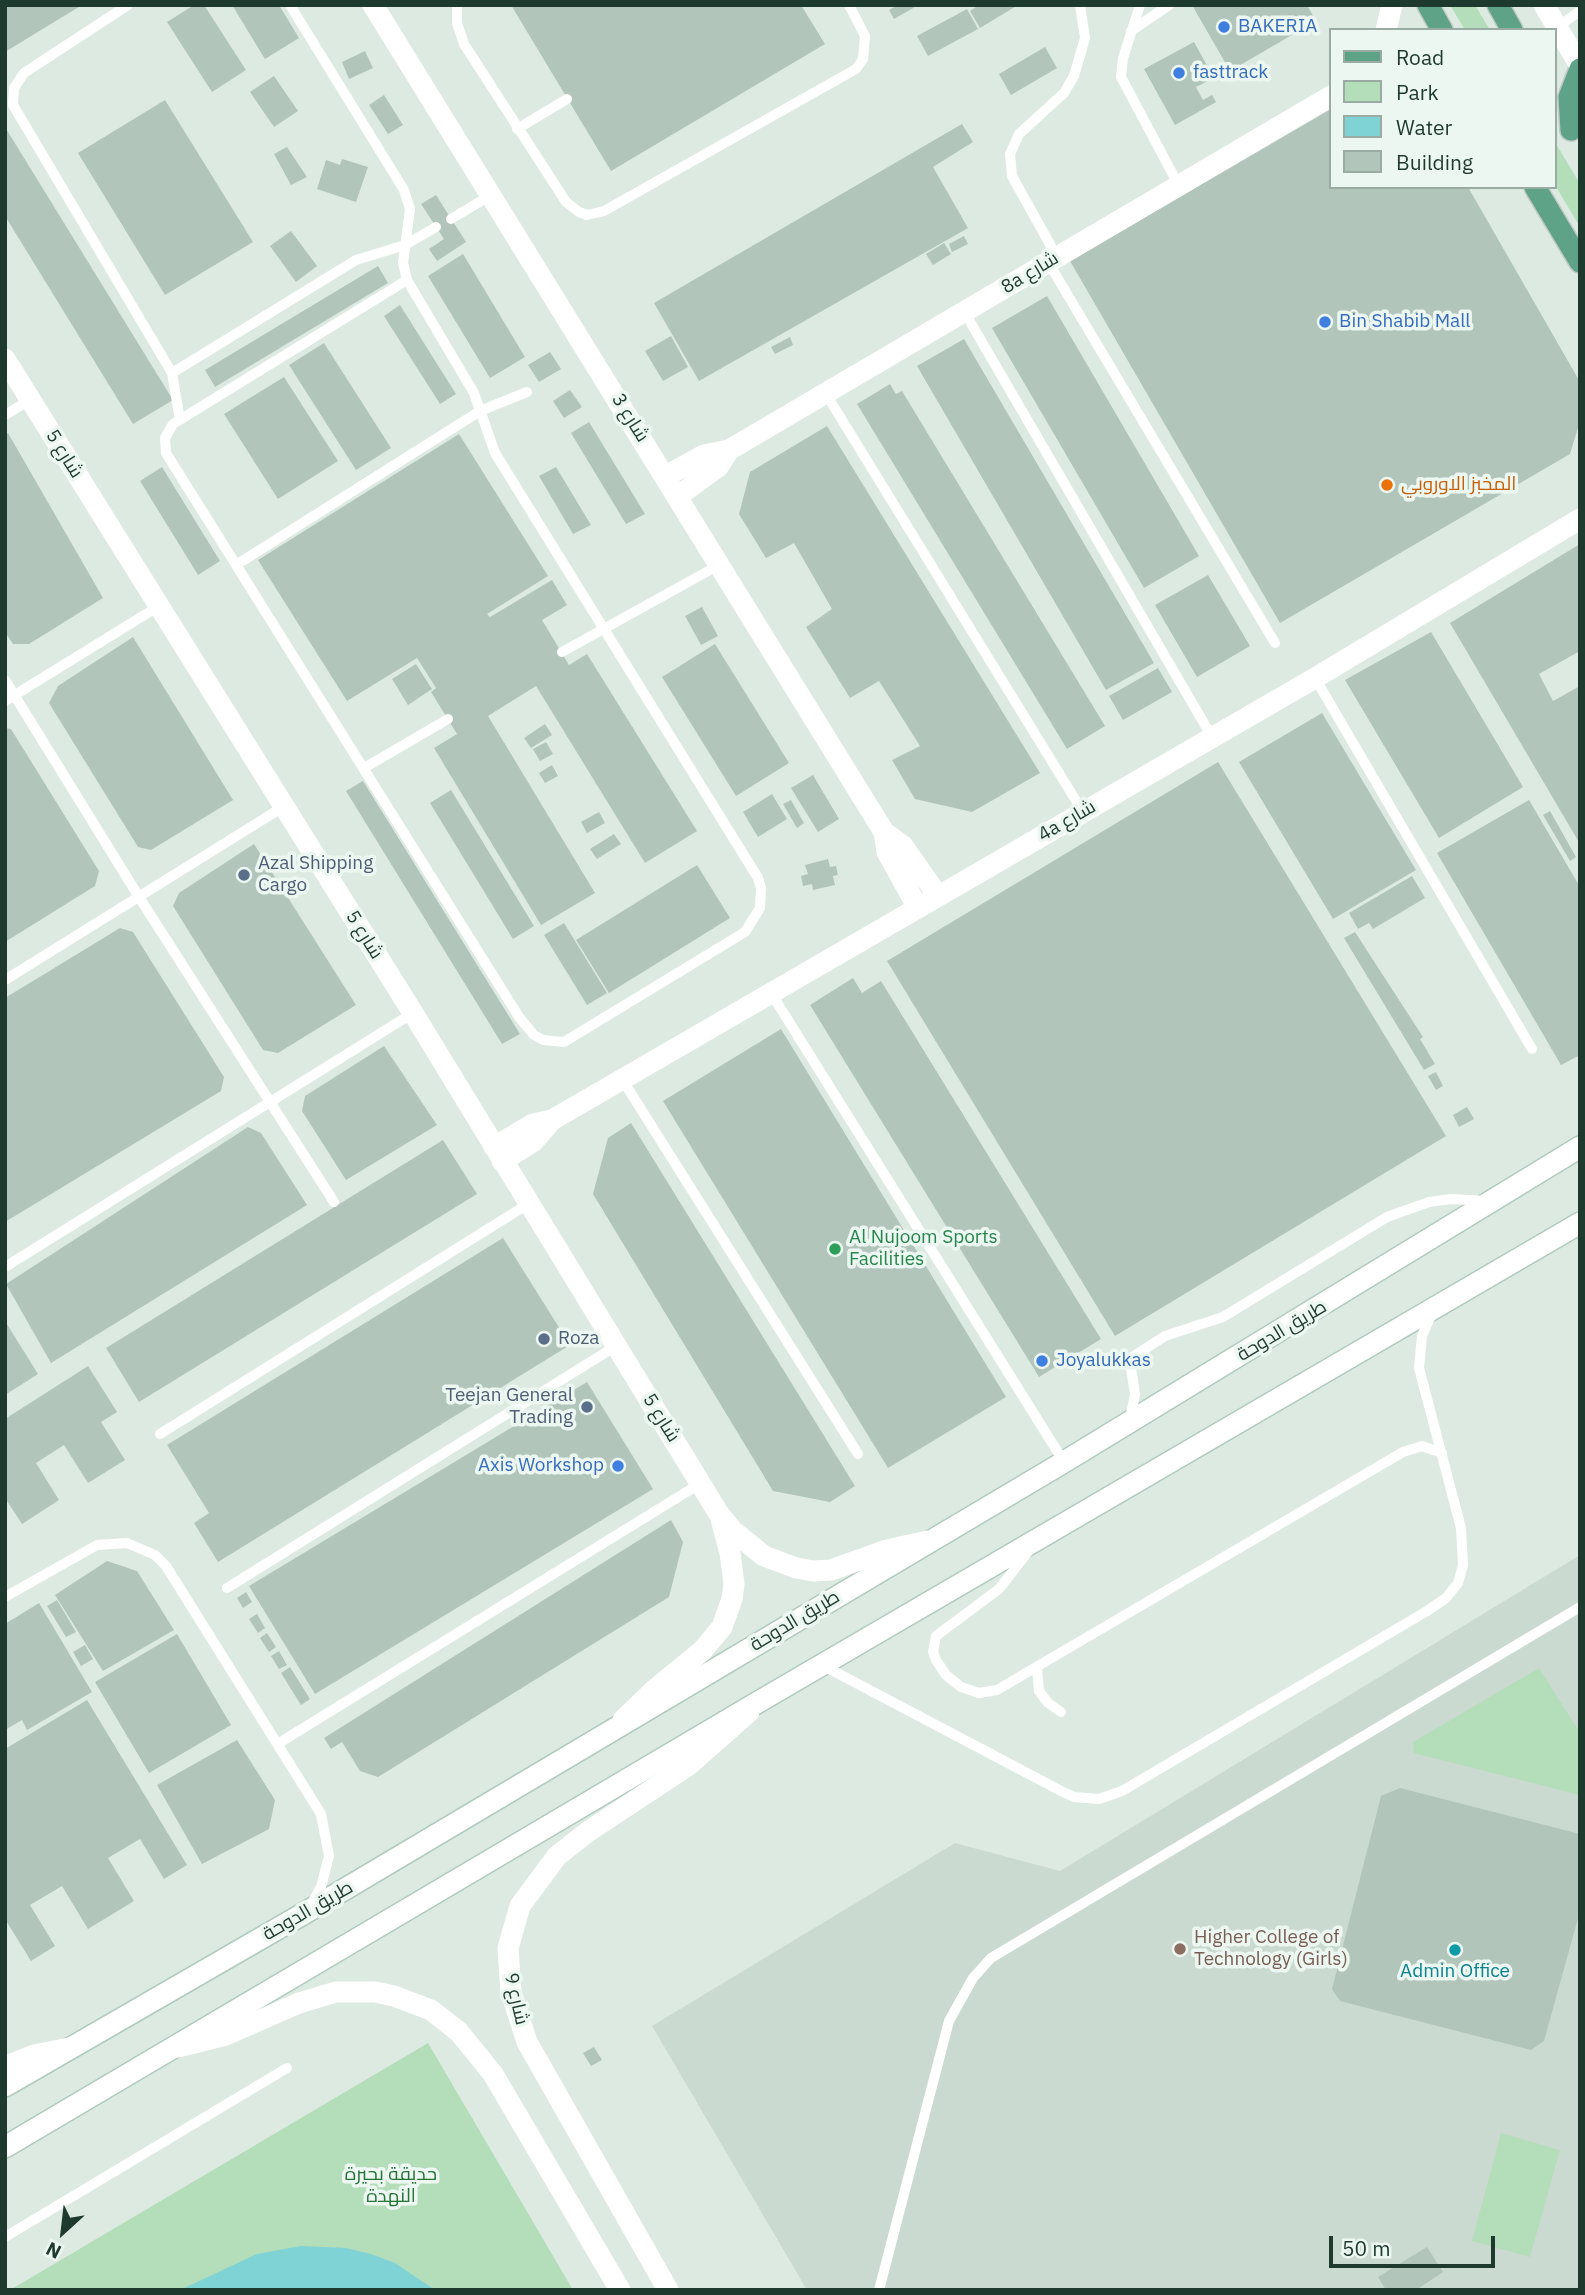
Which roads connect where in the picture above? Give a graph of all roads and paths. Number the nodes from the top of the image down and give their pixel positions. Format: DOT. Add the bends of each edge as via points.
graph roads {
  1 [pos="128,5"];
  2 [pos="290,5"];
  3 [pos="373,5"];
  4 [pos="457,5"];
  5 [pos="849,5"];
  6 [pos="1080,5"];
  7 [pos="1140,5"];
  8 [pos="1169,5"];
  9 [pos="1392,5"];
  10 [pos="1428,5"];
  11 [pos="1498,5"];
  12 [pos="1544,5"];
  13 [pos="1580,11"];
  14 [pos="1557,27"];
  15 [pos="1386,28"];
  16 [pos="1441,28"];
  17 [pos="1512,28"];
  18 [pos="1131,31"];
  19 [pos="1580,67"];
  20 [pos="1330,97"];
  21 [pos="567,99"];
  22 [pos="1557,106"];
  23 [pos="517,129"];
  24 [pos="1575,137"];
  25 [pos="1178,184"];
  26 [pos="1536,189"];
  27 [pos="491,195"];
  28 [pos="451,219"];
  29 [pos="436,227"];
  30 [pos="405,245"];
  31 [pos="1053,259"];
  32 [pos="1580,262"];
  33 [pos="407,280"];
  34 [pos="965,313"];
  35 [pos="5,359"];
  36 [pos="172,373"];
  37 [pos="527,392"];
  38 [pos="827,394"];
  39 [pos="30,400"];
  40 [pos="480,411"];
  41 [pos="5,415"];
  42 [pos="180,420"];
  43 [pos="729,450"];
  44 [pos="666,476"];
  45 [pos="678,496"];
  46 [pos="1580,519"];
  47 [pos="236,565"];
  48 [pos="719,565"];
  49 [pos="159,606"];
  50 [pos="604,629"];
  51 [pos="1276,643"];
  52 [pos="562,652"];
  53 [pos="1315,678"];
  54 [pos="5,680"];
  55 [pos="10,698"];
  56 [pos="448,719"];
  57 [pos="1212,737"];
  58 [pos="364,768"];
  59 [pos="283,807"];
  60 [pos="1083,812"];
  61 [pos="884,832"];
  62 [pos="937,896"];
  63 [pos="139,897"];
  64 [pos="918,908"];
  65 [pos="5,981"];
  66 [pos="771,993"];
  67 [pos="413,1013"];
  68 [pos="1532,1049"];
  69 [pos="622,1079"];
  70 [pos="270,1102"];
  71 [pos="1580,1147"];
  72 [pos="498,1154"];
  73 [pos="334,1202"];
  74 [pos="1494,1202"];
  75 [pos="528,1204"];
  76 [pos="1580,1223"];
  77 [pos="5,1267"];
  78 [pos="1435,1307"];
  79 [pos="616,1346"];
  80 [pos="1127,1425"];
  81 [pos="160,1434"];
  82 [pos="1442,1453"];
  83 [pos="858,1454"];
  84 [pos="1064,1462"];
  85 [pos="701,1483"];
  86 [pos="719,1514"];
  87 [pos="1036,1539"];
  88 [pos="931,1541"];
  89 [pos="227,1588"];
  90 [pos="5,1597"];
  91 [pos="1580,1607"];
  92 [pos="822,1665"];
  93 [pos="1037,1668"];
  94 [pos="760,1701"];
  95 [pos="1061,1712"];
  96 [pos="615,1729"];
  97 [pos="279,1743"];
  98 [pos="303,1914"];
  99 [pos="71,2048"];
  100 [pos="169,2048"];
  101 [pos="5,2067"];
  102 [pos="286,2068"];
  103 [pos="5,2086"];
  104 [pos="5,2147"];
  105 [pos="5,2237"];
  106 [pos="620,2290"];
  107 [pos="668,2290"];
  108 [pos="880,2290"];
  1 -- 36 [label="lane" via="24,73 14,88 13,105"];
  2 -- 30 [label="lane" via="404,190 411,222"];
  3 -- 27 [label="street, شارع 3"];
  4 -- 23 [label="lane" via="464,44"];
  5 -- 23 [label="lane" via="865,36 863,59 856,69 604,211 587,215 571,208"];
  6 -- 31 [label="lane" via="1085,38 1074,76 1064,93 1019,134 1010,154 1012,176"];
  7 -- 18 [label="lane"];
  8 -- 18 [label="lane"];
  9 -- 15 [label="street"];
  10 -- 16 [label="main road"];
  11 -- 17 [label="main road"];
  12 -- 14 [label="street"];
  13 -- 14 [label="lane"];
  14 -- 19 [label="street"];
  18 -- 25 [label="lane" via="1121,68 1124,86"];
  19 -- 24 [label="main road" via="1570,97"];
  20 -- 25 [label="street, 8a شارع"];
  21 -- 23 [label="lane"];
  22 -- 24 [label="main road"];
  25 -- 31 [label="street, 8a شارع"];
  26 -- 32 [label="main road"];
  27 -- 28 [label="lane"];
  27 -- 44 [label="street, شارع 3"];
  29 -- 30 [label="lane"];
  30 -- 33 [label="lane"];
  30 -- 36 [label="lane" via="356,260"];
  31 -- 34 [label="street, 8a شارع"];
  31 -- 51 [label="lane"];
  33 -- 40 [label="lane" via="468,381"];
  33 -- 42 [label="lane"];
  34 -- 38 [label="street, 8a شارع"];
  34 -- 57 [label="lane"];
  35 -- 39 [label="street, شارع 5"];
  36 -- 42 [label="lane"];
  37 -- 40 [label="lane"];
  38 -- 43 [label="street, 8a شارع"];
  38 -- 60 [label="lane"];
  39 -- 41 [label="lane"];
  39 -- 49 [label="street, شارع 5"];
  40 -- 47 [label="lane"];
  40 -- 50 [label="lane" via="495,453"];
  42 -- 47 [label="lane" via="168,431 166,453"];
  43 -- 44 [label="street, 8a شارع" via="704,455"];
  43 -- 45 [label="street, 8a شارع" via="712,472"];
  44 -- 45 [label="street, شارع 3"];
  45 -- 48 [label="street, شارع 3"];
  46 -- 53 [label="street, 4a شارع"];
  47 -- 58 [label="lane"];
  48 -- 50 [label="lane"];
  48 -- 61 [label="street, شارع 3"];
  49 -- 55 [label="lane"];
  49 -- 59 [label="street, شارع 5"];
  50 -- 52 [label="lane"];
  50 -- 58 [label="lane" via="758,878 762,898 757,917 745,932 573,1038 543,1040 526,1027"];
  53 -- 57 [label="street, 4a شارع"];
  53 -- 68 [label="lane"];
  54 -- 55 [label="lane"];
  55 -- 63 [label="lane"];
  56 -- 58 [label="lane"];
  57 -- 60 [label="street, 4a شارع"];
  59 -- 63 [label="lane"];
  59 -- 67 [label="street, شارع 5"];
  60 -- 62 [label="street, 4a شارع"];
  61 -- 62 [label="street, شارع 3" via="903,846"];
  61 -- 64 [label="street, شارع 3" via="887,852"];
  62 -- 64 [label="street, 4a شارع"];
  63 -- 65 [label="lane"];
  63 -- 70 [label="lane"];
  64 -- 66 [label="street, 4a شارع"];
  66 -- 69 [label="street, 4a شارع"];
  66 -- 84 [label="lane"];
  67 -- 70 [label="lane"];
  67 -- 72 [label="street, شارع 5"];
  69 -- 72 [label="street, 4a شارع" via="552,1120 534,1141"];
  69 -- 83 [label="lane"];
  70 -- 73 [label="lane"];
  70 -- 77 [label="lane"];
  71 -- 74 [label="street, طريق الدوحة"];
  72 -- 75 [label="street, شارع 5"];
  74 -- 80 [label="street, طريق الدوحة"];
  74 -- 80 [label="lane" via="1451,1199 1407,1208 1223,1317 1166,1336 1130,1362 1135,1394"];
  75 -- 79 [label="street, شارع 5"];
  75 -- 81 [label="lane"];
  76 -- 78 [label="street"];
  78 -- 82 [label="lane" via="1422,1336 1419,1368"];
  78 -- 87 [label="street"];
  79 -- 85 [label="street, شارع 5"];
  79 -- 89 [label="lane"];
  80 -- 84 [label="street, طريق الدوحة"];
  82 -- 92 [label="lane" via="1464,1547 1458,1583 1446,1598 1111,1796 1086,1799 1063,1793"];
  82 -- 93 [label="lane" via="1422,1447 1403,1452"];
  84 -- 88 [label="street, طريق الدوحة"];
  85 -- 86 [label="street, شارع 5"];
  85 -- 97 [label="lane"];
  86 -- 88 [label="street, شارع 5" via="764,1556 813,1571"];
  86 -- 96 [label="street, شارع 5" via="734,1584 722,1628"];
  87 -- 92 [label="street"];
  87 -- 93 [label="lane" via="999,1589 942,1629 933,1652 953,1682 979,1693 997,1690"];
  88 -- 96 [label="street, طريق الدوحة"];
  90 -- 97 [label="lane" via="97,1545 120,1543 142,1548 177,1581"];
  91 -- 108 [label="lane" via="991,1958 972,1978 949,2021"];
  92 -- 94 [label="street"];
  93 -- 95 [label="lane" via="1039,1691"];
  94 -- 100 [label="street"];
  94 -- 107 [label="street, شارع 9" via="688,1765 557,1856 520,1906 508,1948 511,1992 527,2042"];
  96 -- 98 [label="street, طريق الدوحة"];
  97 -- 98 [label="lane" via="321,1814 328,1842 321,1887"];
  98 -- 99 [label="street, طريق الدوحة"];
  99 -- 101 [label="street" via="34,2055"];
  99 -- 103 [label="street, طريق الدوحة"];
  100 -- 104 [label="street"];
  100 -- 106 [label="street" via="226,2035 336,1992 385,1994 430,2010 466,2038 493,2074"];
  102 -- 105 [label="lane"];
}
